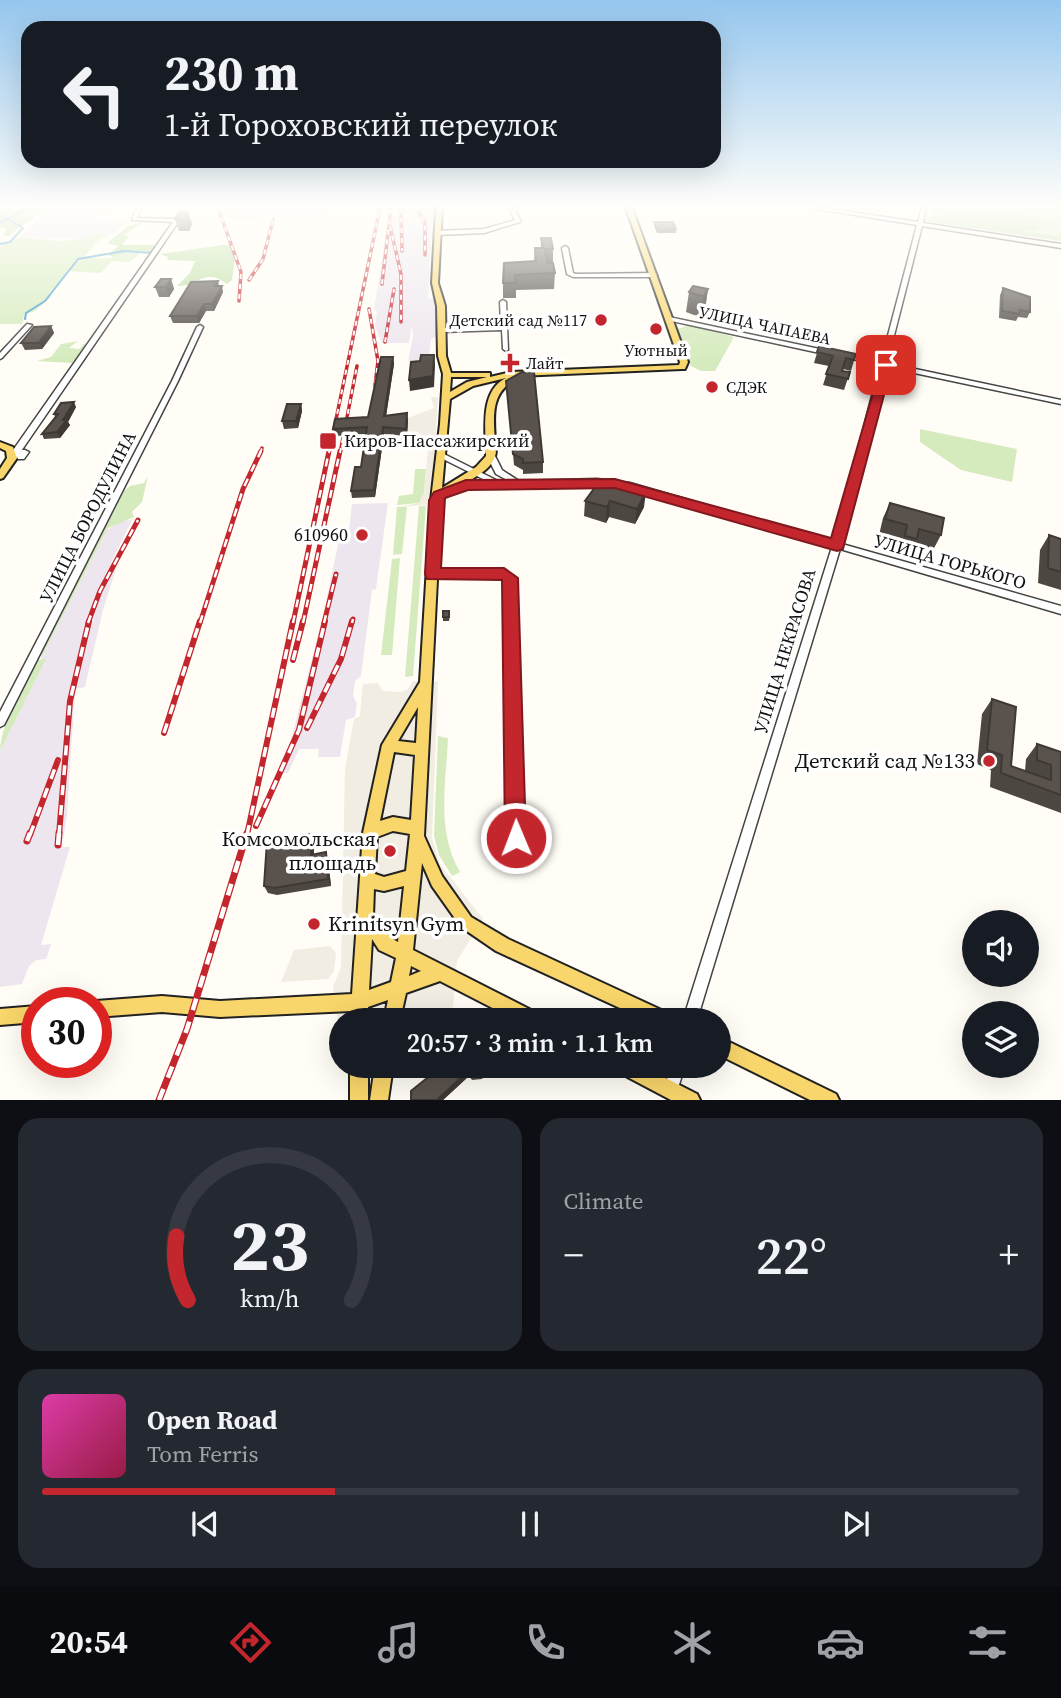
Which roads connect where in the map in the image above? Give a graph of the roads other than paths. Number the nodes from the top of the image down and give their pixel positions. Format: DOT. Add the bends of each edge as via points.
graph roads {
  1 [pos="150,259"];
  2 [pos="436,259"];
  3 [pos="567,259"];
  4 [pos="648,259"];
  5 [pos="912,259"];
  6 [pos="654,275"];
  7 [pos="503,302"];
  8 [pos="669,319"];
  9 [pos="29,324"];
  10 [pos="200,327"];
  11 [pos="505,328"];
  12 [pos="442,330"];
  13 [pos="506,349"];
  14 [pos="0,357"];
  15 [pos="886,365"];
  16 [pos="531,373"];
  17 [pos="449,374"];
  18 [pos="511,374"];
  19 [pos="470,384"];
  20 [pos="445,398"];
  21 [pos="492,402"];
  22 [pos="1061,402"];
  23 [pos="1,446"];
  24 [pos="21,454"];
  25 [pos="441,456"];
  26 [pos="491,456"];
  27 [pos="474,473"];
  28 [pos="0,476"];
  29 [pos="502,484"];
  30 [pos="521,484"];
  31 [pos="438,497"];
  32 [pos="837,545"];
  33 [pos="433,574"];
  34 [pos="1061,610"];
  35 [pos="426,682"];
  36 [pos="0,722"];
  37 [pos="389,745"];
  38 [pos="421,750"];
  39 [pos="370,833"];
  40 [pos="417,833"];
  41 [pos="516,838"];
  42 [pos="411,877"];
  43 [pos="368,879"];
  44 [pos="365,918"];
  45 [pos="405,956"];
  46 [pos="439,973"];
  47 [pos="399,987"];
  48 [pos="359,1002"];
  49 [pos="112,1008"];
  50 [pos="359,1008"];
  51 [pos="395,1008"];
  52 [pos="509,1008"];
  53 [pos="638,1008"];
  54 [pos="694,1008"];
  55 [pos="21,1015"];
  56 [pos="0,1017"];
  57 [pos="731,1052"];
  58 [pos="359,1078"];
  59 [pos="382,1078"];
  60 [pos="648,1078"];
  61 [pos="674,1078"];
  62 [pos="671,1090"];
  63 [pos="359,1100"];
  64 [pos="379,1100"];
  65 [pos="691,1100"];
  66 [pos="830,1100"];
  1 -- 24 [label="street"];
  2 -- 12 [label="main road"];
  3 -- 6 [label="street" via="570,274 575,276"];
  4 -- 6 [label="main road"];
  5 -- 15 [label="street, УЛИЦА НЕКРАСОВА"];
  6 -- 8 [label="main road"];
  7 -- 11 [label="street"];
  8 -- 15 [label="street, УЛИЦА ЧАПАЕВА"];
  8 -- 16 [label="main road" via="682,367"];
  9 -- 14 [label="street"];
  10 -- 36 [label="street, УЛИЦА БОРОДУЛИНА"];
  11 -- 12 [label="street"];
  11 -- 13 [label="street"];
  12 -- 17 [label="main road" via="442,356"];
  15 -- 22 [label="street, УЛИЦА ЧАПАЕВА"];
  15 -- 32 [label="street, УЛИЦА НЕКРАСОВА"];
  16 -- 18 [label="main road"];
  16 -- 21 [label="main road" via="504,381"];
  17 -- 18 [label="main road"];
  17 -- 19 [label="main road"];
  17 -- 20 [label="main road"];
  18 -- 19 [label="main road"];
  19 -- 20 [label="main road"];
  19 -- 21 [label="main road"];
  20 -- 25 [label="main road"];
  21 -- 26 [label="main road"];
  23 -- 24 [label="main road"];
  24 -- 28 [label="main road"];
  25 -- 27 [label="street, УЛИЦА ГОРЬКОГО"];
  25 -- 31 [label="main road"];
  26 -- 27 [label="main road"];
  26 -- 30 [label="street" via="499,472"];
  27 -- 29 [label="street, УЛИЦА ГОРЬКОГО"];
  27 -- 31 [label="main road"];
  29 -- 30 [label="street, УЛИЦА ГОРЬКОГО"];
  29 -- 31 [label="street, УЛИЦА ГОРЬКОГО" via="466,485"];
  30 -- 32 [label="street, УЛИЦА ГОРЬКОГО" via="630,486"];
  31 -- 33 [label="main road"];
  32 -- 34 [label="street, УЛИЦА ГОРЬКОГО"];
  32 -- 54 [label="street, УЛИЦА НЕКРАСОВА"];
  33 -- 35 [label="main road"];
  33 -- 41 [label="street" via="509,576"];
  35 -- 37 [label="main road"];
  35 -- 38 [label="main road"];
  37 -- 38 [label="main road"];
  37 -- 39 [label="main road"];
  38 -- 40 [label="main road"];
  39 -- 40 [label="main road" via="384,824 407,824"];
  39 -- 43 [label="main road"];
  40 -- 42 [label="main road"];
  40 -- 53 [label="main road" via="437,881 466,922 502,945"];
  42 -- 43 [label="main road" via="384,884"];
  42 -- 45 [label="main road"];
  43 -- 44 [label="main road"];
  44 -- 45 [label="main road" via="384,944"];
  44 -- 48 [label="main road"];
  45 -- 46 [label="main road"];
  45 -- 47 [label="main road"];
  46 -- 47 [label="main road"];
  46 -- 52 [label="main road"];
  47 -- 48 [label="main road"];
  47 -- 51 [label="main road"];
  48 -- 49 [label="main road" via="220,1009 162,1004"];
  48 -- 50 [label="main road"];
  55 -- 56 [label="main road"];
  57 -- 66 [label="main road"];
  58 -- 63 [label="main road"];
  59 -- 64 [label="main road"];
  60 -- 62 [label="main road"];
  61 -- 62 [label="street"];
  62 -- 65 [label="main road"];
}
